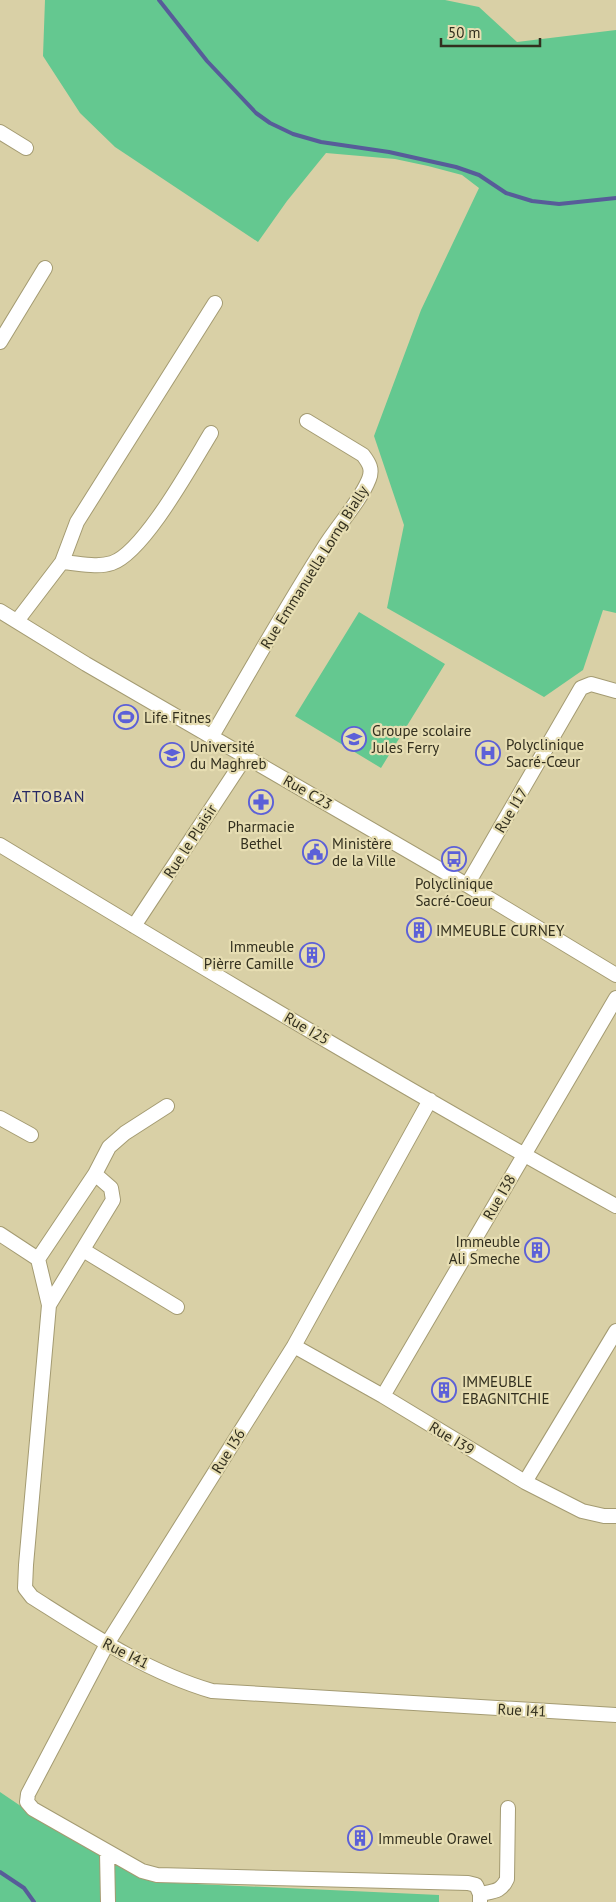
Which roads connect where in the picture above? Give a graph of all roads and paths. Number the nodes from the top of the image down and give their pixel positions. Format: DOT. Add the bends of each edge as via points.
graph roads {
  1 [pos="0,132"];
  2 [pos="26,148"];
  3 [pos="45,268"];
  4 [pos="215,303"];
  5 [pos="0,342"];
  6 [pos="307,421"];
  7 [pos="211,433"];
  8 [pos="62,562"];
  9 [pos="0,611"];
  10 [pos="17,621"];
  11 [pos="616,691"];
  12 [pos="212,736"];
  13 [pos="246,756"];
  14 [pos="0,844"];
  15 [pos="467,885"];
  16 [pos="134,926"];
  17 [pos="616,975"];
  18 [pos="616,998"];
  19 [pos="430,1100"];
  20 [pos="167,1106"];
  21 [pos="0,1118"];
  22 [pos="31,1135"];
  23 [pos="523,1154"];
  24 [pos="96,1174"];
  25 [pos="616,1206"];
  26 [pos="0,1234"];
  27 [pos="83,1250"];
  28 [pos="38,1259"];
  29 [pos="49,1305"];
  30 [pos="177,1307"];
  31 [pos="616,1330"];
  32 [pos="294,1346"];
  33 [pos="383,1396"];
  34 [pos="525,1482"];
  35 [pos="616,1516"];
  36 [pos="107,1644"];
  37 [pos="616,1715"];
  38 [pos="508,1808"];
  39 [pos="106,1852"];
  40 [pos="480,1898"];
  41 [pos="108,1902"];
  1 -- 2 [label="street"];
  3 -- 5 [label="street"];
  4 -- 8 [label="street" via="77,522"];
  6 -- 12 [label="street, Rue Emmanuella Lorng Bially" via="363,455 370,463 370,478 324,547"];
  7 -- 8 [label="street" via="162,513 126,556 98,565"];
  8 -- 10 [label="street"];
  9 -- 10 [label="street, Rue C23"];
  10 -- 12 [label="street, Rue C23"];
  11 -- 15 [label="street, Rue I17" via="591,684 581,688"];
  12 -- 13 [label="street, Rue C23"];
  13 -- 15 [label="street, Rue C23"];
  13 -- 16 [label="street, Rue le Plaisir"];
  14 -- 16 [label="street, Rue I25"];
  15 -- 17 [label="street, Rue C23"];
  16 -- 19 [label="street, Rue I25"];
  18 -- 23 [label="street, Rue I38"];
  19 -- 23 [label="street, Rue I25"];
  19 -- 32 [label="street, Rue I36"];
  20 -- 24 [label="street" via="109,1147"];
  21 -- 22 [label="street"];
  23 -- 25 [label="street, Rue I25"];
  23 -- 33 [label="street, Rue I38"];
  24 -- 27 [label="street" via="111,1188 113,1200"];
  24 -- 28 [label="street"];
  26 -- 28 [label="street"];
  27 -- 29 [label="street"];
  27 -- 30 [label="street"];
  28 -- 29 [label="street, Rue I41"];
  29 -- 36 [label="street, Rue I41" via="24,1588 32,1597"];
  31 -- 34 [label="street"];
  32 -- 33 [label="street, Rue I39"];
  32 -- 36 [label="street, Rue I36"];
  33 -- 34 [label="street, Rue I39"];
  34 -- 35 [label="street, Rue I39" via="582,1511"];
  36 -- 37 [label="street, Rue I41" via="185,1683 212,1691"];
  36 -- 39 [label="street, Rue I36" via="28,1794 27,1802 33,1809"];
  38 -- 40 [label="street" via="508,1879 503,1887"];
  39 -- 40 [label="street" via="142,1871 157,1875 468,1883 476,1885"];
  39 -- 41 [label="street"];
}
